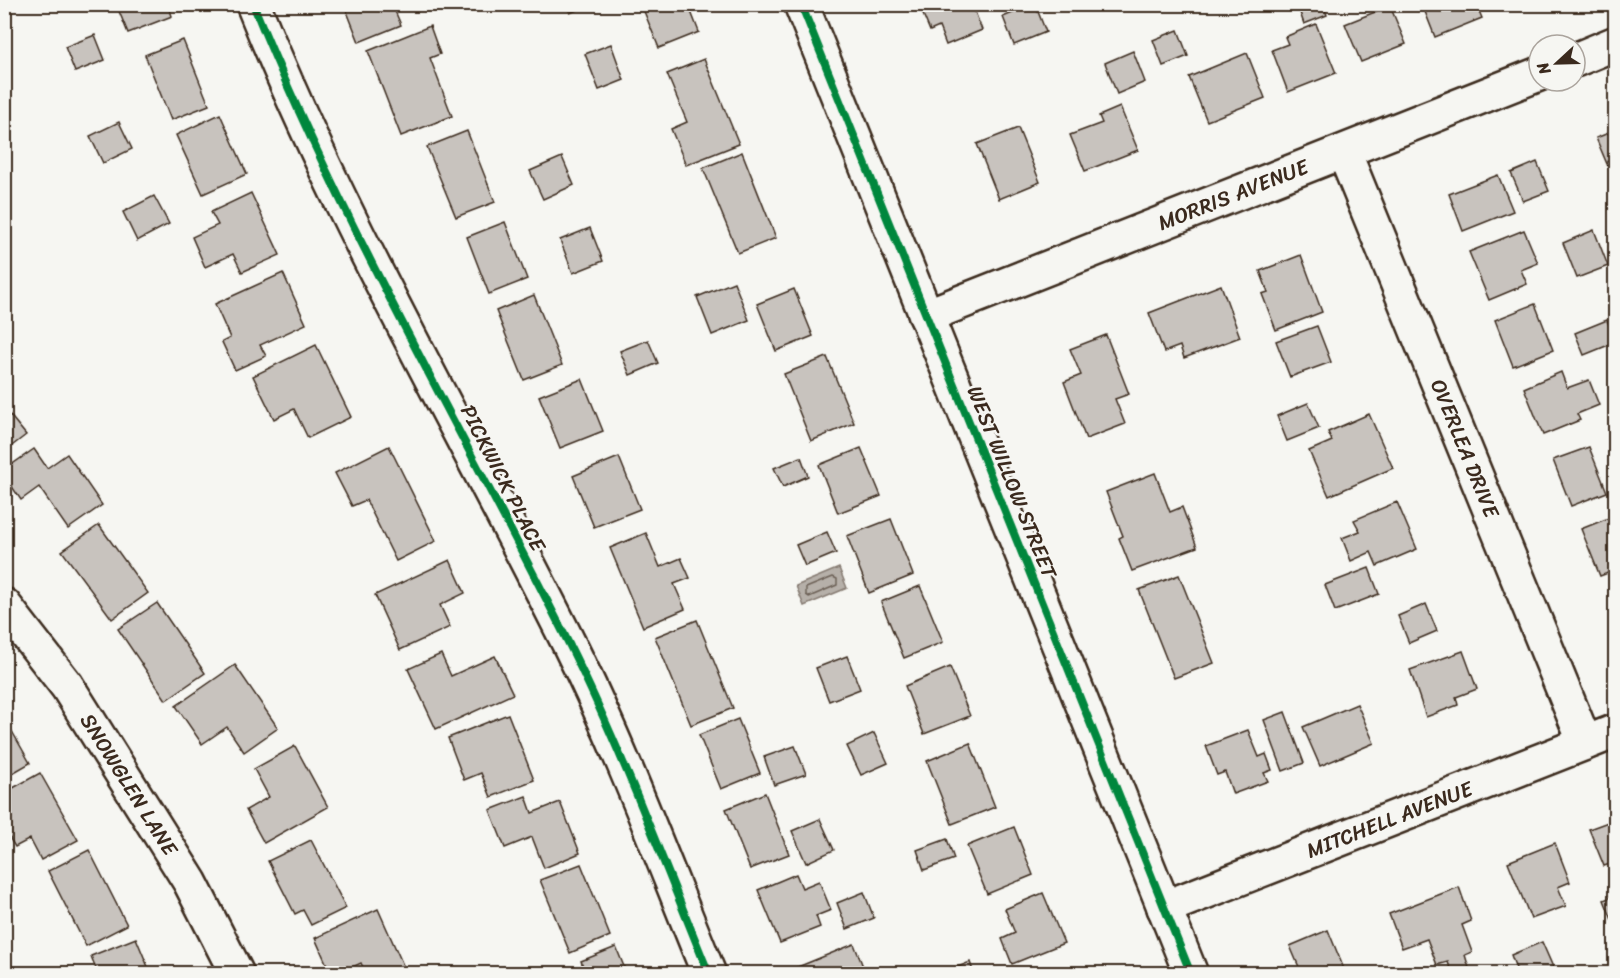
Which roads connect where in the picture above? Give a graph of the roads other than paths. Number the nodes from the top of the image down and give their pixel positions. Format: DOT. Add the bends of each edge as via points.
graph roads {
  1 [pos="253,4"];
  2 [pos="801,4"];
  3 [pos="1616,43"];
  4 [pos="1587,55"];
  5 [pos="1527,79"];
  6 [pos="1344,152"];
  7 [pos="926,316"];
  8 [pos="4,605"];
  9 [pos="1616,731"];
  10 [pos="1585,743"];
  11 [pos="1164,908"];
  12 [pos="237,974"];
  13 [pos="709,974"];
  14 [pos="1191,974"];
  1 -- 13 [label="street, PICKWICK PLACE" via="334,188 571,648 617,747"];
  2 -- 7 [label="street, WEST WILLOW STREET"];
  3 -- 4 [label="street"];
  5 -- 6 [label="street, MORRIS AVENUE"];
  6 -- 7 [label="street, MORRIS AVENUE"];
  6 -- 10 [label="street, OVERLEA DRIVE"];
  7 -- 11 [label="street, WEST WILLOW STREET"];
  8 -- 12 [label="street, SNOWGLEN LANE" via="67,686 190,882"];
  9 -- 10 [label="street, MITCHELL AVENUE"];
  10 -- 11 [label="street, MITCHELL AVENUE"];
  11 -- 14 [label="street, WEST WILLOW STREET"];
}
